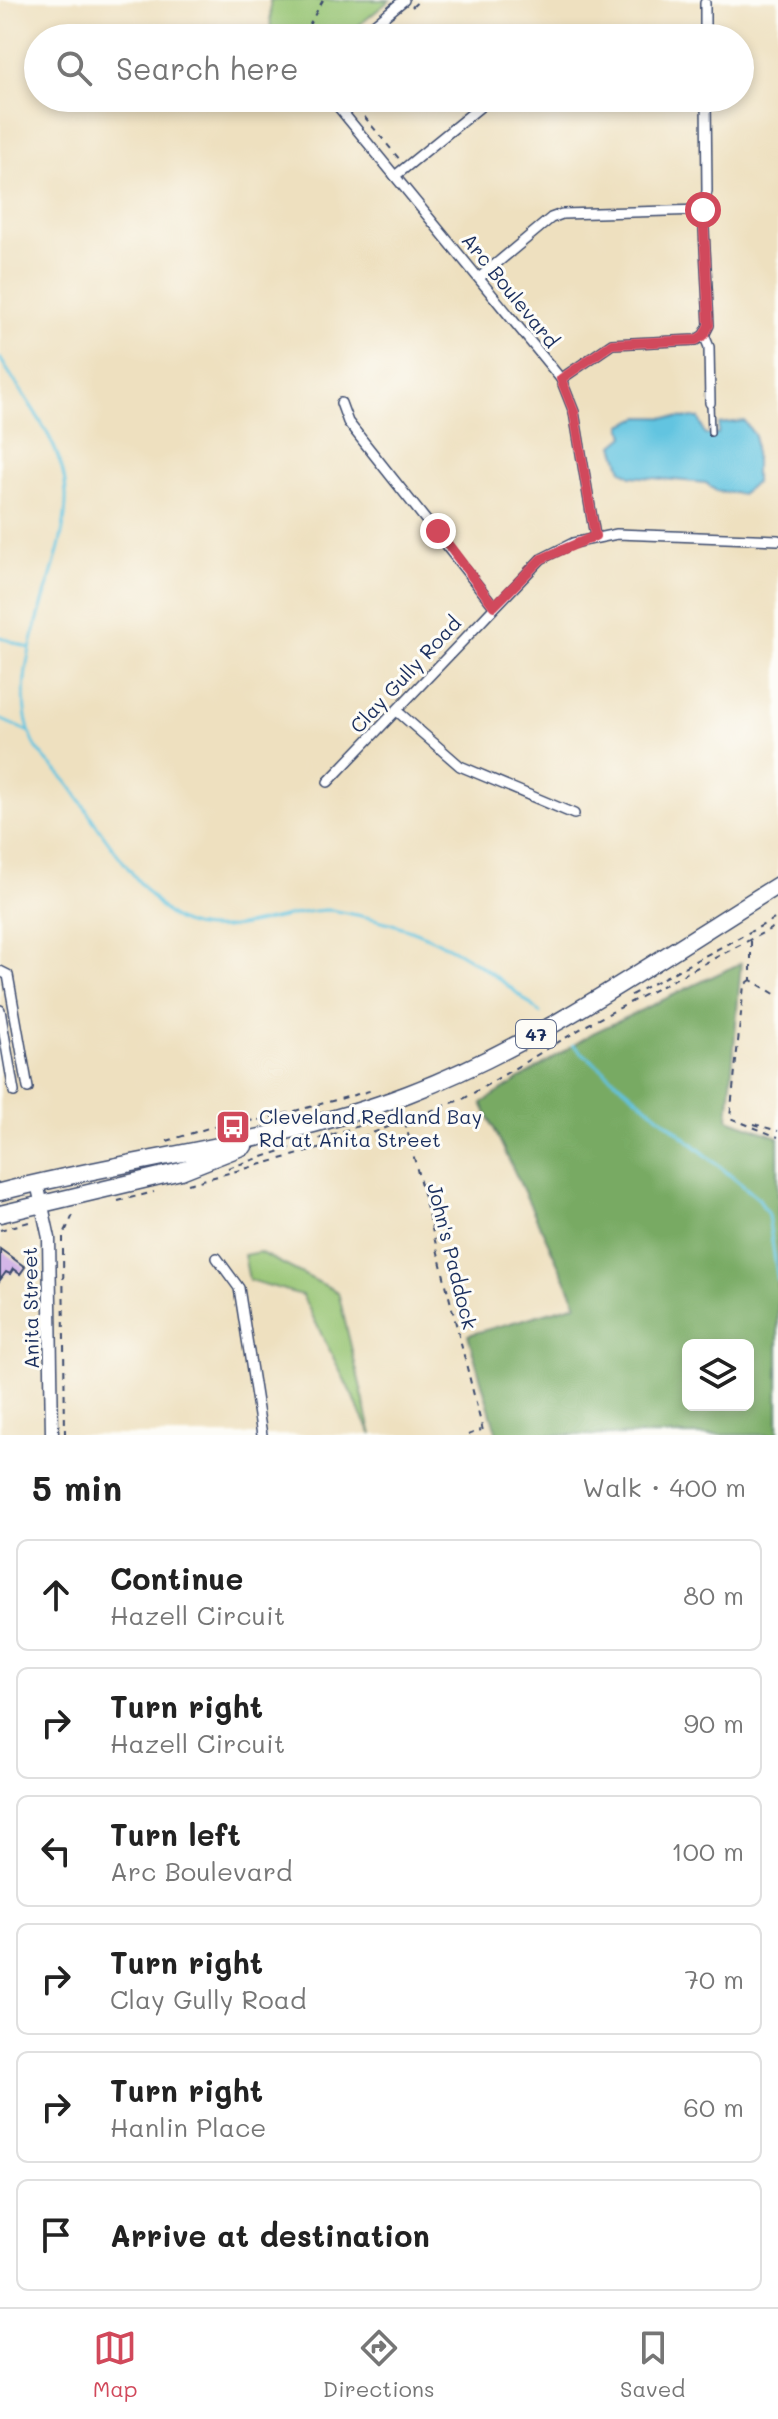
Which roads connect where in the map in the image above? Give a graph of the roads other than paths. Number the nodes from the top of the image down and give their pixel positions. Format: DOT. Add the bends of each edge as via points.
graph roads {
  1 [pos="404,0"];
  2 [pos="705,3"];
  3 [pos="375,24"];
  4 [pos="705,24"];
  5 [pos="342,112"];
  6 [pos="474,112"];
  7 [pos="706,112"];
  8 [pos="395,176"];
  9 [pos="703,210"];
  10 [pos="479,278"];
  11 [pos="704,335"];
  12 [pos="561,379"];
  13 [pos="341,403"];
  14 [pos="710,403"];
  15 [pos="711,433"];
  16 [pos="595,536"];
  17 [pos="778,540"];
  18 [pos="494,606"];
  19 [pos="397,711"];
  20 [pos="328,782"];
  21 [pos="574,814"];
  22 [pos="778,885"];
  23 [pos="0,971"];
  24 [pos="13,1006"];
  25 [pos="0,1009"];
  26 [pos="28,1088"];
  27 [pos="14,1092"];
  28 [pos="272,1134"];
  29 [pos="37,1183"];
  30 [pos="0,1192"];
  31 [pos="44,1203"];
  32 [pos="0,1214"];
  33 [pos="217,1258"];
  34 [pos="52,1435"];
  35 [pos="262,1435"];
  1 -- 3 [label="street"];
  2 -- 4 [label="street"];
  5 -- 8 [label="street, Arc Boulevard"];
  6 -- 8 [label="street"];
  7 -- 9 [label="street"];
  8 -- 10 [label="street, Arc Boulevard"];
  9 -- 10 [label="street" via="562,214"];
  9 -- 11 [label="street" via="709,325"];
  10 -- 12 [label="street, Arc Boulevard"];
  11 -- 12 [label="street" via="696,340 612,344"];
  11 -- 14 [label="street"];
  12 -- 16 [label="street, Arc Boulevard" via="574,412"];
  13 -- 18 [label="street" via="348,422"];
  14 -- 15 [label="lane"];
  16 -- 17 [label="street, Clay Gully Road"];
  16 -- 18 [label="street, Clay Gully Road" via="541,559"];
  18 -- 19 [label="street, Clay Gully Road"];
  19 -- 20 [label="street, Clay Gully Road"];
  19 -- 21 [label="street" via="460,766"];
  22 -- 28 [label="highway, 47" via="531,1037 398,1097"];
  23 -- 24 [label="street" via="8,975"];
  24 -- 25 [label="street"];
  24 -- 26 [label="street"];
  25 -- 27 [label="street"];
  28 -- 29 [label="highway, 47"];
  28 -- 31 [label="highway, 47" via="181,1171"];
  29 -- 30 [label="highway, 47"];
  29 -- 31 [label="street, Anita Street"];
  31 -- 32 [label="highway, 47"];
  31 -- 34 [label="street, Anita Street"];
  33 -- 35 [label="street" via="239,1288"];
}
